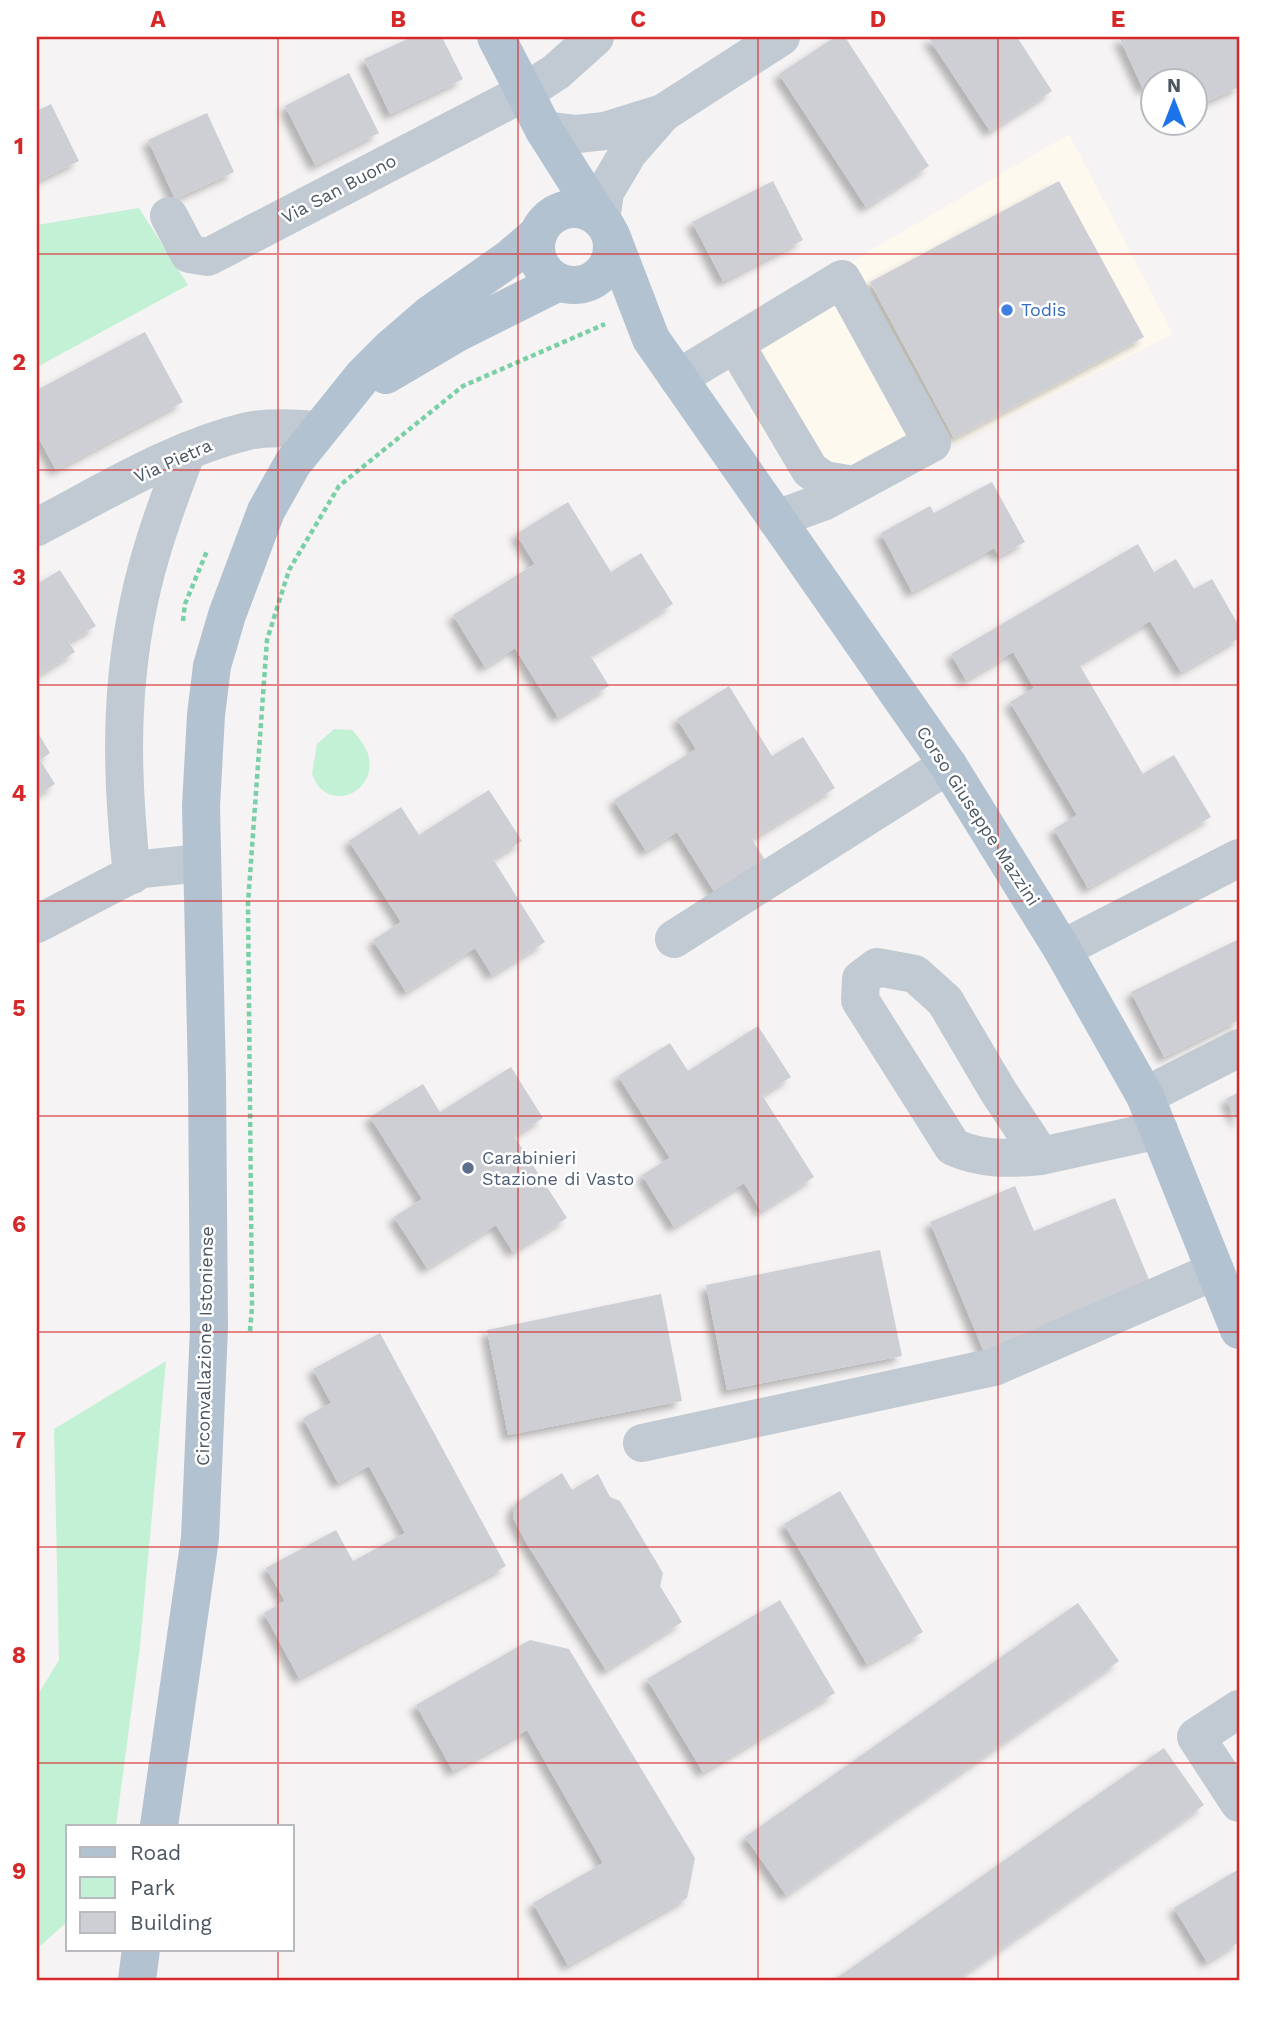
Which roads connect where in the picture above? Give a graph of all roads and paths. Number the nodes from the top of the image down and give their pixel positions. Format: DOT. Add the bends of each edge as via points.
graph roads {
  1 [pos="496,37"];
  2 [pos="595,37"];
  3 [pos="781,37"];
  4 [pos="526,92"];
  5 [pos="663,113"];
  6 [pos="544,130"];
  7 [pos="169,216"];
  8 [pos="545,225"];
  9 [pos="606,228"];
  10 [pos="567,283"];
  11 [pos="637,327"];
  12 [pos="736,344"];
  13 [pos="678,378"];
  14 [pos="325,422"];
  15 [pos="187,451"];
  16 [pos="854,485"];
  17 [pos="776,519"];
  18 [pos="37,527"];
  19 [pos="948,765"];
  20 [pos="1239,858"];
  21 [pos="202,863"];
  22 [pos="132,875"];
  23 [pos="37,924"];
  24 [pos="674,939"];
  25 [pos="1062,949"];
  26 [pos="1239,1048"];
  27 [pos="1152,1113"];
  28 [pos="1041,1156"];
  29 [pos="1215,1271"];
  30 [pos="1238,1324"];
  31 [pos="249,1334"];
  32 [pos="642,1443"];
  33 [pos="1239,1681"];
  34 [pos="1239,1709"];
  35 [pos="1194,1712"];
  36 [pos="1239,1803"];
  37 [pos="159,1825"];
  38 [pos="141,1951"];
  39 [pos="137,1980"];
  1 -- 4 [label="main road"];
  2 -- 4 [label="street"];
  3 -- 5 [label="street"];
  4 -- 6 [label="main road"];
  4 -- 7 [label="street, Via San Buono" via="208,257 189,254"];
  5 -- 6 [label="street" via="605,131 568,134"];
  5 -- 9 [label="street" via="628,153 605,192"];
  6 -- 8 [label="main road"];
  6 -- 9 [label="main road, Corso Giuseppe Mazzini"];
  8 -- 9 [label="main road" via="571,209 592,214"];
  8 -- 10 [label="main road" via="536,244 537,256 550,275"];
  8 -- 14 [label="main road, Circonvallazione Istoniense" via="510,258 392,347"];
  9 -- 10 [label="main road" via="611,258 605,269 597,278"];
  9 -- 11 [label="main road, Corso Giuseppe Mazzini"];
  10 -- 11 [label="main road, Corso Giuseppe Mazzini" via="604,302"];
  10 -- 14 [label="main road, Circonvallazione Istoniense" via="459,332 384,376"];
  11 -- 13 [label="main road, Corso Giuseppe Mazzini"];
  11 -- 31 [label="path" via="463,386 339,486 289,570 267,640 248,904"];
  12 -- 13 [label="street"];
  12 -- 16 [label="street" via="810,470 824,480"];
  12 -- 16 [label="street" via="842,279 932,443"];
  13 -- 17 [label="main road, Corso Giuseppe Mazzini"];
  14 -- 15 [label="street, Via Pietra" via="250,430"];
  14 -- 21 [label="main road, Circonvallazione Istoniense" via="293,463 266,511 212,666 201,806"];
  15 -- 18 [label="street, Via Pietra"];
  15 -- 22 [label="street" via="148,565 129,659 123,779"];
  16 -- 17 [label="street"];
  17 -- 19 [label="main road, Corso Giuseppe Mazzini"];
  19 -- 24 [label="street"];
  19 -- 25 [label="main road, Corso Giuseppe Mazzini"];
  20 -- 25 [label="street"];
  21 -- 22 [label="street" via="142,869"];
  21 -- 37 [label="main road, Circonvallazione Istoniense" via="208,1356 200,1538"];
  22 -- 23 [label="street"];
  25 -- 27 [label="main road, Corso Giuseppe Mazzini"];
  26 -- 27 [label="street"];
  27 -- 28 [label="street"];
  27 -- 29 [label="main road, Corso Giuseppe Mazzini"];
  28 -- 28 [label="street" via="946,1001 915,974 877,967 861,979 860,1000 953,1147 973,1156"];
  29 -- 30 [label="main road, Corso Giuseppe Mazzini"];
  29 -- 32 [label="street" via="994,1367"];
  33 -- 35 [label="street"];
  34 -- 36 [label="street" via="1196,1737"];
  38 -- 39 [label="main road"];
}
